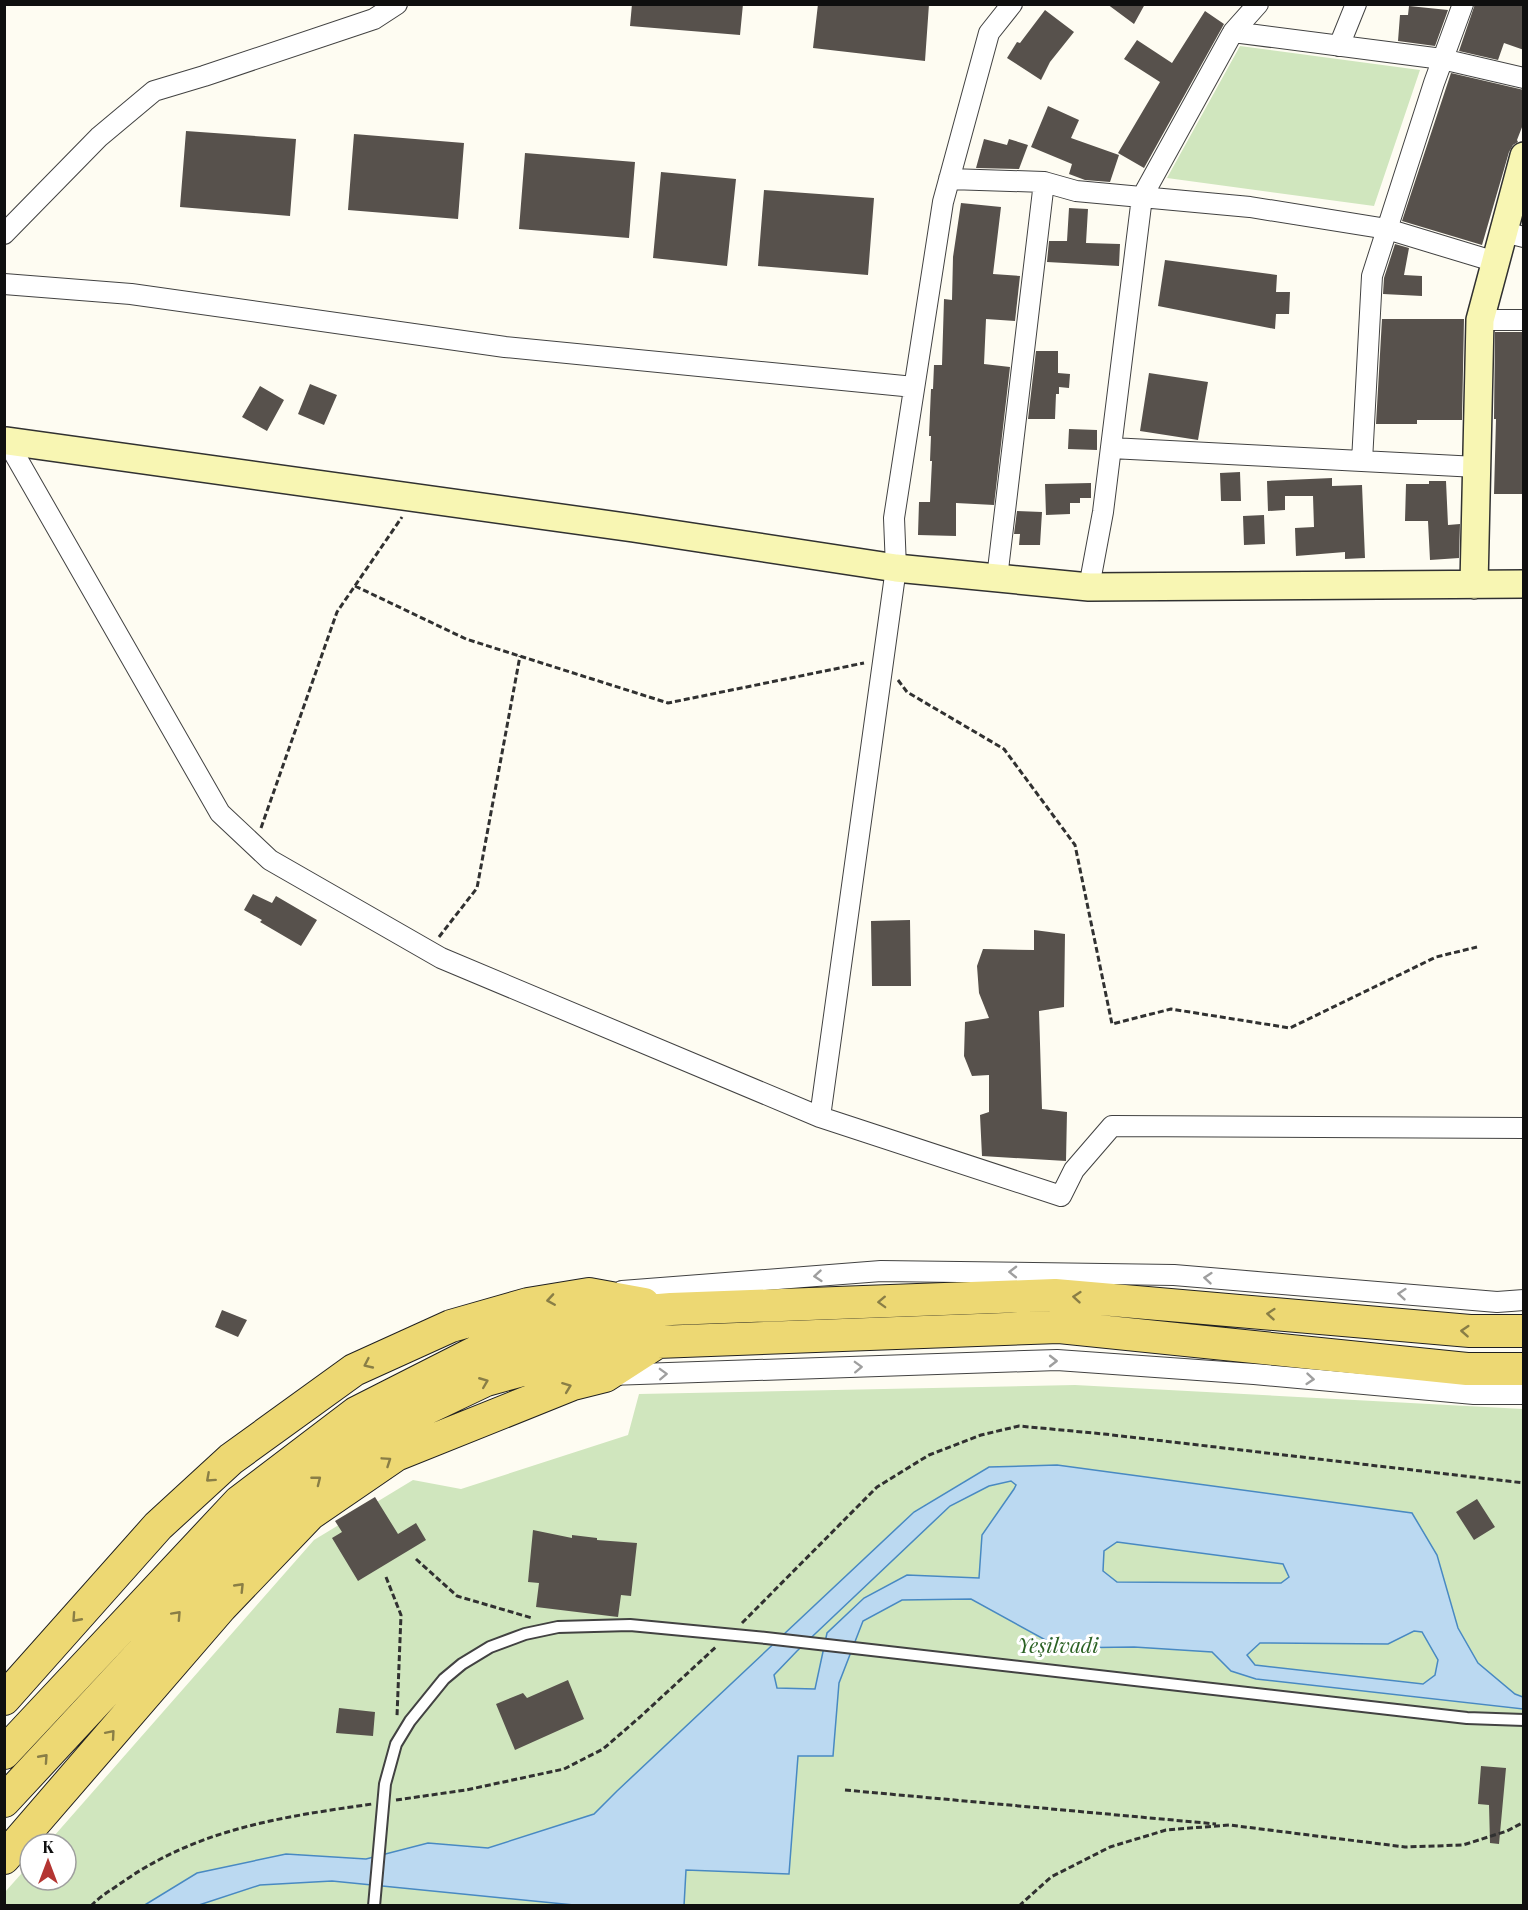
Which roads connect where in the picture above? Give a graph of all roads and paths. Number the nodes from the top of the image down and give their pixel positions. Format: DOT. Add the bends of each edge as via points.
graph roads {
  1 [pos="397,4"];
  2 [pos="1012,4"];
  3 [pos="1257,4"];
  4 [pos="1356,4"];
  5 [pos="1463,4"];
  6 [pos="1233,32"];
  7 [pos="1339,46"];
  8 [pos="1442,59"];
  9 [pos="1524,78"];
  10 [pos="1522,169"];
  11 [pos="949,179"];
  12 [pos="1044,182"];
  13 [pos="1142,197"];
  14 [pos="1387,229"];
  15 [pos="4,234"];
  16 [pos="1514,235"];
  17 [pos="1496,262"];
  18 [pos="4,284"];
  19 [pos="1480,320"];
  20 [pos="1524,321"];
  21 [pos="914,387"];
  22 [pos="5,441"];
  23 [pos="1111,448"];
  24 [pos="1362,461"];
  25 [pos="1477,467"];
  26 [pos="415,499"];
  27 [pos="896,568"];
  28 [pos="997,578"];
  29 [pos="1524,584"];
  30 [pos="1474,585"];
  31 [pos="355,586"];
  32 [pos="1089,587"];
  33 [pos="520,656"];
  34 [pos="884,659"];
  35 [pos="254,846"];
  36 [pos="1477,947"];
  37 [pos="428,951"];
  38 [pos="820,1117"];
  39 [pos="1524,1128"];
  40 [pos="589,1294"];
  41 [pos="1524,1300"];
  42 [pos="671,1309"];
  43 [pos="1524,1331"];
  44 [pos="657,1342"];
  45 [pos="1524,1369"];
  46 [pos="605,1376"];
  47 [pos="1524,1394"];
  48 [pos="1524,1483"];
  49 [pos="417,1559"];
  50 [pos="386,1577"];
  51 [pos="558,1627"];
  52 [pos="728,1636"];
  53 [pos="4,1699"];
  54 [pos="1524,1720"];
  55 [pos="396,1744"];
  56 [pos="4,1753"];
  57 [pos="845,1790"];
  58 [pos="4,1801"];
  59 [pos="384,1802"];
  60 [pos="1524,1822"];
  61 [pos="1226,1825"];
  62 [pos="4,1858"];
  63 [pos="374,1904"];
  64 [pos="91,1905"];
  65 [pos="1019,1905"];
  1 -- 15 [label="street" via="374,19 154,91 99,136"];
  2 -- 11 [label="street" via="989,33"];
  3 -- 6 [label="street"];
  4 -- 7 [label="street"];
  5 -- 8 [label="street"];
  6 -- 7 [label="street"];
  6 -- 13 [label="street"];
  7 -- 8 [label="street"];
  8 -- 9 [label="street"];
  8 -- 14 [label="street"];
  10 -- 16 [label="street"];
  11 -- 12 [label="street"];
  11 -- 21 [label="street"];
  12 -- 13 [label="street" via="1076,190"];
  12 -- 28 [label="street"];
  13 -- 14 [label="street" via="1250,207"];
  13 -- 23 [label="street"];
  14 -- 17 [label="street"];
  14 -- 24 [label="street" via="1372,276"];
  16 -- 17 [label="street"];
  17 -- 19 [label="street"];
  18 -- 21 [label="street" via="131,294 505,347"];
  19 -- 20 [label="street"];
  19 -- 25 [label="street"];
  21 -- 27 [label="street" via="894,518"];
  22 -- 26 [label="street"];
  22 -- 35 [label="street" via="220,813"];
  23 -- 24 [label="street"];
  23 -- 32 [label="street"];
  24 -- 25 [label="street"];
  25 -- 30 [label="street"];
  26 -- 27 [label="street"];
  26 -- 31 [label="path"];
  27 -- 28 [label="street"];
  27 -- 34 [label="street"];
  28 -- 32 [label="street"];
  29 -- 30 [label="street"];
  30 -- 32 [label="street"];
  31 -- 33 [label="path" via="466,639"];
  31 -- 35 [label="path" via="337,612"];
  33 -- 34 [label="path" via="668,703"];
  33 -- 37 [label="path" via="477,888"];
  34 -- 36 [label="path" via="907,692 1004,749 1075,845 1112,1024 1171,1009 1290,1028 1436,957"];
  34 -- 38 [label="street"];
  35 -- 37 [label="street" via="270,860"];
  37 -- 38 [label="street"];
  38 -- 39 [label="street" via="1061,1196 1074,1170 1112,1126"];
  41 -- 40 [label="street, one-way" via="1497,1302 1173,1275 882,1270"];
  40 -- 42 [label="main road"];
  40 -- 53 [label="main road, one-way" via="528,1304 451,1326 354,1370 231,1459 158,1526"];
  43 -- 42 [label="main road, one-way" via="1470,1332 1055,1295"];
  42 -- 56 [label="main road" via="624,1313 486,1347 356,1413 239,1502"];
  44 -- 45 [label="main road" via="1059,1327 1467,1369"];
  44 -- 46 [label="main road"];
  58 -- 44 [label="main road, one-way" via="267,1518 382,1429 486,1380 607,1347"];
  46 -- 47 [label="street, one-way" via="1057,1360 1474,1394"];
  62 -- 46 [label="main road, one-way" via="221,1607 310,1514 396,1455 573,1384"];
  48 -- 52 [label="path" via="1018,1426 929,1455 878,1487"];
  49 -- 51 [label="path" via="457,1596"];
  50 -- 55 [label="path" via="401,1615"];
  51 -- 52 [label="lane" via="630,1624"];
  51 -- 55 [label="lane" via="508,1640 462,1664 437,1687"];
  52 -- 54 [label="lane" via="1467,1718"];
  52 -- 59 [label="path" via="603,1749 564,1769"];
  55 -- 59 [label="lane"];
  57 -- 61 [label="path"];
  59 -- 63 [label="lane"];
  59 -- 64 [label="path" via="280,1817 201,1839 145,1866"];
  60 -- 61 [label="path" via="1463,1845 1405,1847"];
  61 -- 65 [label="path" via="1166,1830 1110,1847 1051,1877"];
}
